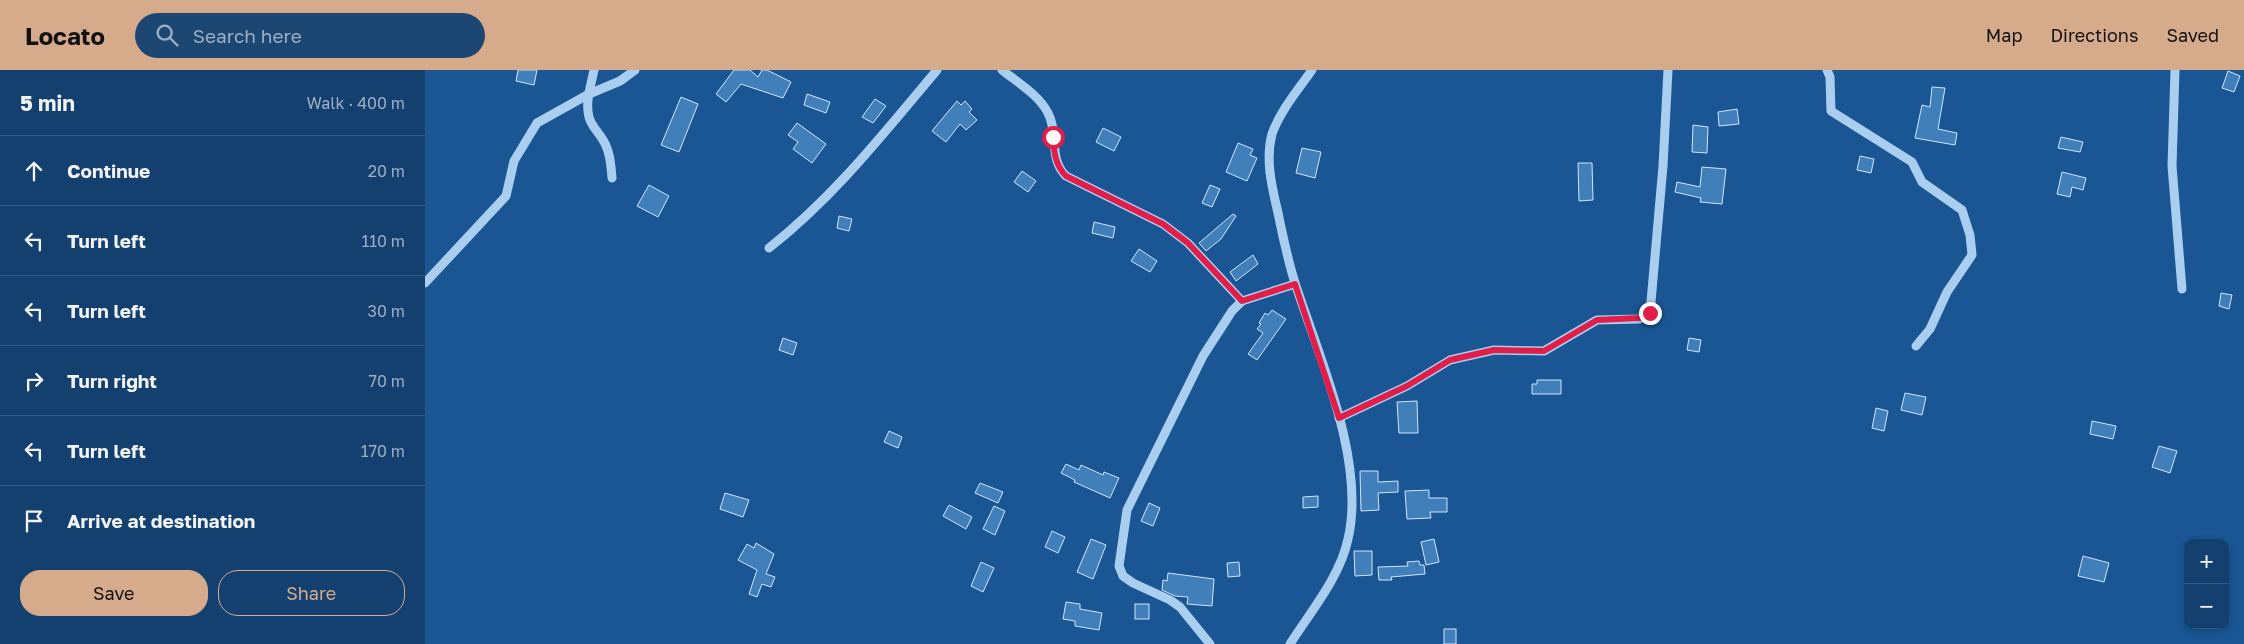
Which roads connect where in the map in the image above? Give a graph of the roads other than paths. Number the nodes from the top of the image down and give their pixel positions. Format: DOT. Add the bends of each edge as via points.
graph roads {
  1 [pos="594,70"];
  2 [pos="635,70"];
  3 [pos="937,70"];
  4 [pos="1002,70"];
  5 [pos="1312,70"];
  6 [pos="1668,70"];
  7 [pos="1827,70"];
  8 [pos="2175,70"];
  9 [pos="589,94"];
  10 [pos="612,178"];
  11 [pos="769,248"];
  12 [pos="425,283"];
  13 [pos="1295,284"];
  14 [pos="2182,289"];
  15 [pos="1242,301"];
  16 [pos="1916,346"];
  17 [pos="1339,418"];
  18 [pos="1211,644"];
  19 [pos="1290,644"];
  1 -- 9 [label="street"];
  2 -- 9 [label="street" via="620,81"];
  3 -- 11 [label="street" via="858,165 829,191 803,222"];
  4 -- 15 [label="street" via="1041,102 1049,113 1054,153 1066,176 1163,224 1188,243"];
  5 -- 13 [label="street" via="1279,118 1272,134 1269,156 1271,184"];
  6 -- 17 [label="street" via="1650,313 1639,318 1597,320 1544,351 1494,350 1450,360 1407,386"];
  7 -- 16 [label="street" via="1831,111 1912,162 1922,182 1962,210 1971,235 1972,255"];
  8 -- 14 [label="street" via="2172,166"];
  9 -- 10 [label="street" via="588,115 604,140"];
  9 -- 12 [label="street" via="537,123 514,161 506,196"];
  13 -- 15 [label="street"];
  13 -- 17 [label="street"];
  15 -- 18 [label="street" via="1203,356 1131,499 1119,566 1123,576 1133,584 1181,607"];
  17 -- 19 [label="street" via="1352,484 1349,538 1339,566"];
}
